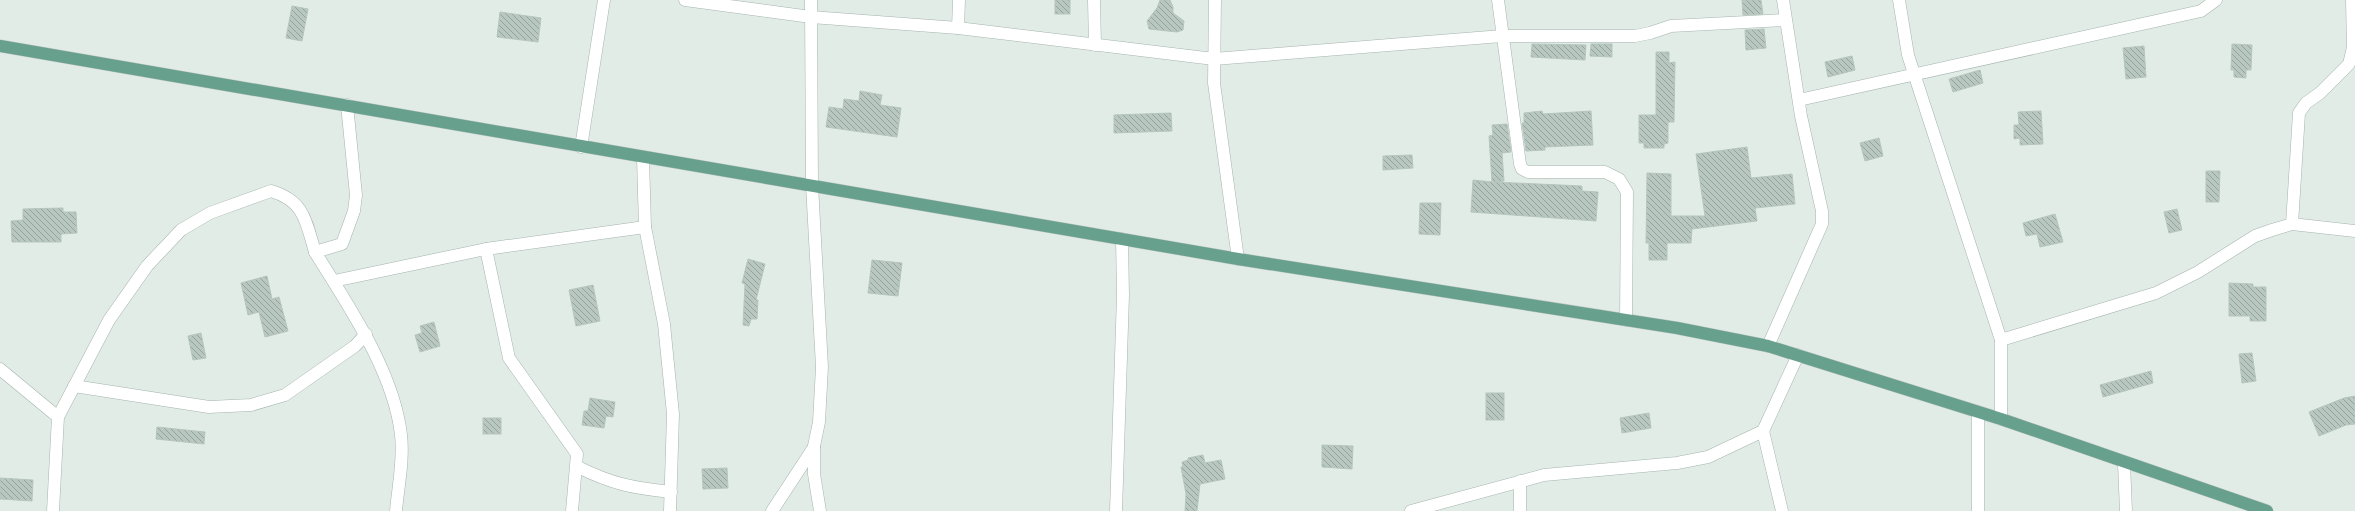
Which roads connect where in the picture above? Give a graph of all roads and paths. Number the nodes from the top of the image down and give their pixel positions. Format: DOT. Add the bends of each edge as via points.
graph roads {
  1 [pos="604,0"];
  2 [pos="685,0"];
  3 [pos="811,0"];
  4 [pos="959,0"];
  5 [pos="1094,0"];
  6 [pos="1214,0"];
  7 [pos="1498,0"];
  8 [pos="1783,0"];
  9 [pos="1899,0"];
  10 [pos="2216,0"];
  11 [pos="2352,0"];
  12 [pos="811,17"];
  13 [pos="1785,20"];
  14 [pos="958,28"];
  15 [pos="1502,36"];
  16 [pos="1095,45"];
  17 [pos="0,46"];
  18 [pos="1214,59"];
  19 [pos="1915,75"];
  20 [pos="1799,100"];
  21 [pos="347,106"];
  22 [pos="581,147"];
  23 [pos="643,158"];
  24 [pos="812,185"];
  25 [pos="2292,224"];
  26 [pos="645,227"];
  27 [pos="2355,231"];
  28 [pos="1122,239"];
  29 [pos="486,249"];
  30 [pos="315,252"];
  31 [pos="1238,259"];
  32 [pos="334,281"];
  33 [pos="1626,320"];
  34 [pos="366,334"];
  35 [pos="2001,340"];
  36 [pos="1768,346"];
  37 [pos="1798,355"];
  38 [pos="0,369"];
  39 [pos="74,386"];
  40 [pos="1978,412"];
  41 [pos="58,417"];
  42 [pos="2001,420"];
  43 [pos="1763,431"];
  44 [pos="814,446"];
  45 [pos="2124,463"];
  46 [pos="578,467"];
  47 [pos="1520,481"];
  48 [pos="671,492"];
  49 [pos="53,511"];
  50 [pos="396,511"];
  51 [pos="572,511"];
  52 [pos="670,511"];
  53 [pos="772,511"];
  54 [pos="820,511"];
  55 [pos="1116,511"];
  56 [pos="1411,511"];
  57 [pos="1520,511"];
  58 [pos="1782,511"];
  59 [pos="1978,511"];
  60 [pos="2126,511"];
  61 [pos="2267,511"];
  1 -- 22 [label="street"];
  2 -- 12 [label="street"];
  3 -- 12 [label="street"];
  4 -- 14 [label="street"];
  5 -- 16 [label="street"];
  6 -- 18 [label="street"];
  7 -- 15 [label="street"];
  8 -- 13 [label="street"];
  9 -- 19 [label="street" via="1908,55"];
  10 -- 19 [label="street" via="2201,11"];
  11 -- 25 [label="street" via="2353,47 2349,64 2306,103 2299,113"];
  12 -- 14 [label="street"];
  12 -- 24 [label="street"];
  13 -- 15 [label="street" via="1671,26 1635,36"];
  13 -- 20 [label="street"];
  14 -- 16 [label="street"];
  15 -- 18 [label="street"];
  15 -- 33 [label="street" via="1522,169 1528,172 1605,172 1619,179 1628,192"];
  16 -- 18 [label="street"];
  17 -- 21 [label="main road"];
  18 -- 31 [label="street" via="1214,83"];
  19 -- 20 [label="street"];
  19 -- 35 [label="street"];
  20 -- 36 [label="street" via="1822,210 1822,224"];
  21 -- 22 [label="main road"];
  21 -- 30 [label="street" via="356,195 354,211 342,244"];
  22 -- 23 [label="main road"];
  23 -- 24 [label="main road"];
  23 -- 26 [label="street"];
  24 -- 28 [label="main road"];
  24 -- 44 [label="street" via="822,367 819,422"];
  25 -- 27 [label="street"];
  25 -- 35 [label="street" via="2256,236 2198,272 2156,293"];
  26 -- 29 [label="street"];
  26 -- 48 [label="street" via="664,324 670,371 674,414"];
  28 -- 31 [label="main road"];
  28 -- 55 [label="street" via="1123,295"];
  29 -- 32 [label="street"];
  29 -- 46 [label="street" via="509,358 577,454"];
  30 -- 32 [label="street"];
  30 -- 39 [label="street" via="302,210 271,190 210,213 181,230 147,266 109,320"];
  31 -- 33 [label="main road"];
  32 -- 34 [label="street"];
  33 -- 36 [label="main road"];
  34 -- 39 [label="street" via="355,346 285,395 251,405 209,407"];
  34 -- 50 [label="street" via="389,389 401,434"];
  35 -- 42 [label="street"];
  36 -- 37 [label="main road"];
  37 -- 40 [label="main road"];
  37 -- 43 [label="street"];
  38 -- 41 [label="street"];
  39 -- 41 [label="street"];
  40 -- 42 [label="main road"];
  40 -- 59 [label="street"];
  41 -- 49 [label="street"];
  42 -- 45 [label="main road"];
  43 -- 47 [label="street" via="1708,457 1677,463 1544,475"];
  43 -- 58 [label="street"];
  44 -- 53 [label="street"];
  44 -- 54 [label="street" via="814,474"];
  45 -- 60 [label="street"];
  45 -- 61 [label="main road"];
  46 -- 48 [label="street" via="629,488"];
  46 -- 51 [label="street"];
  47 -- 56 [label="street"];
  47 -- 57 [label="street"];
  48 -- 52 [label="street"];
}
